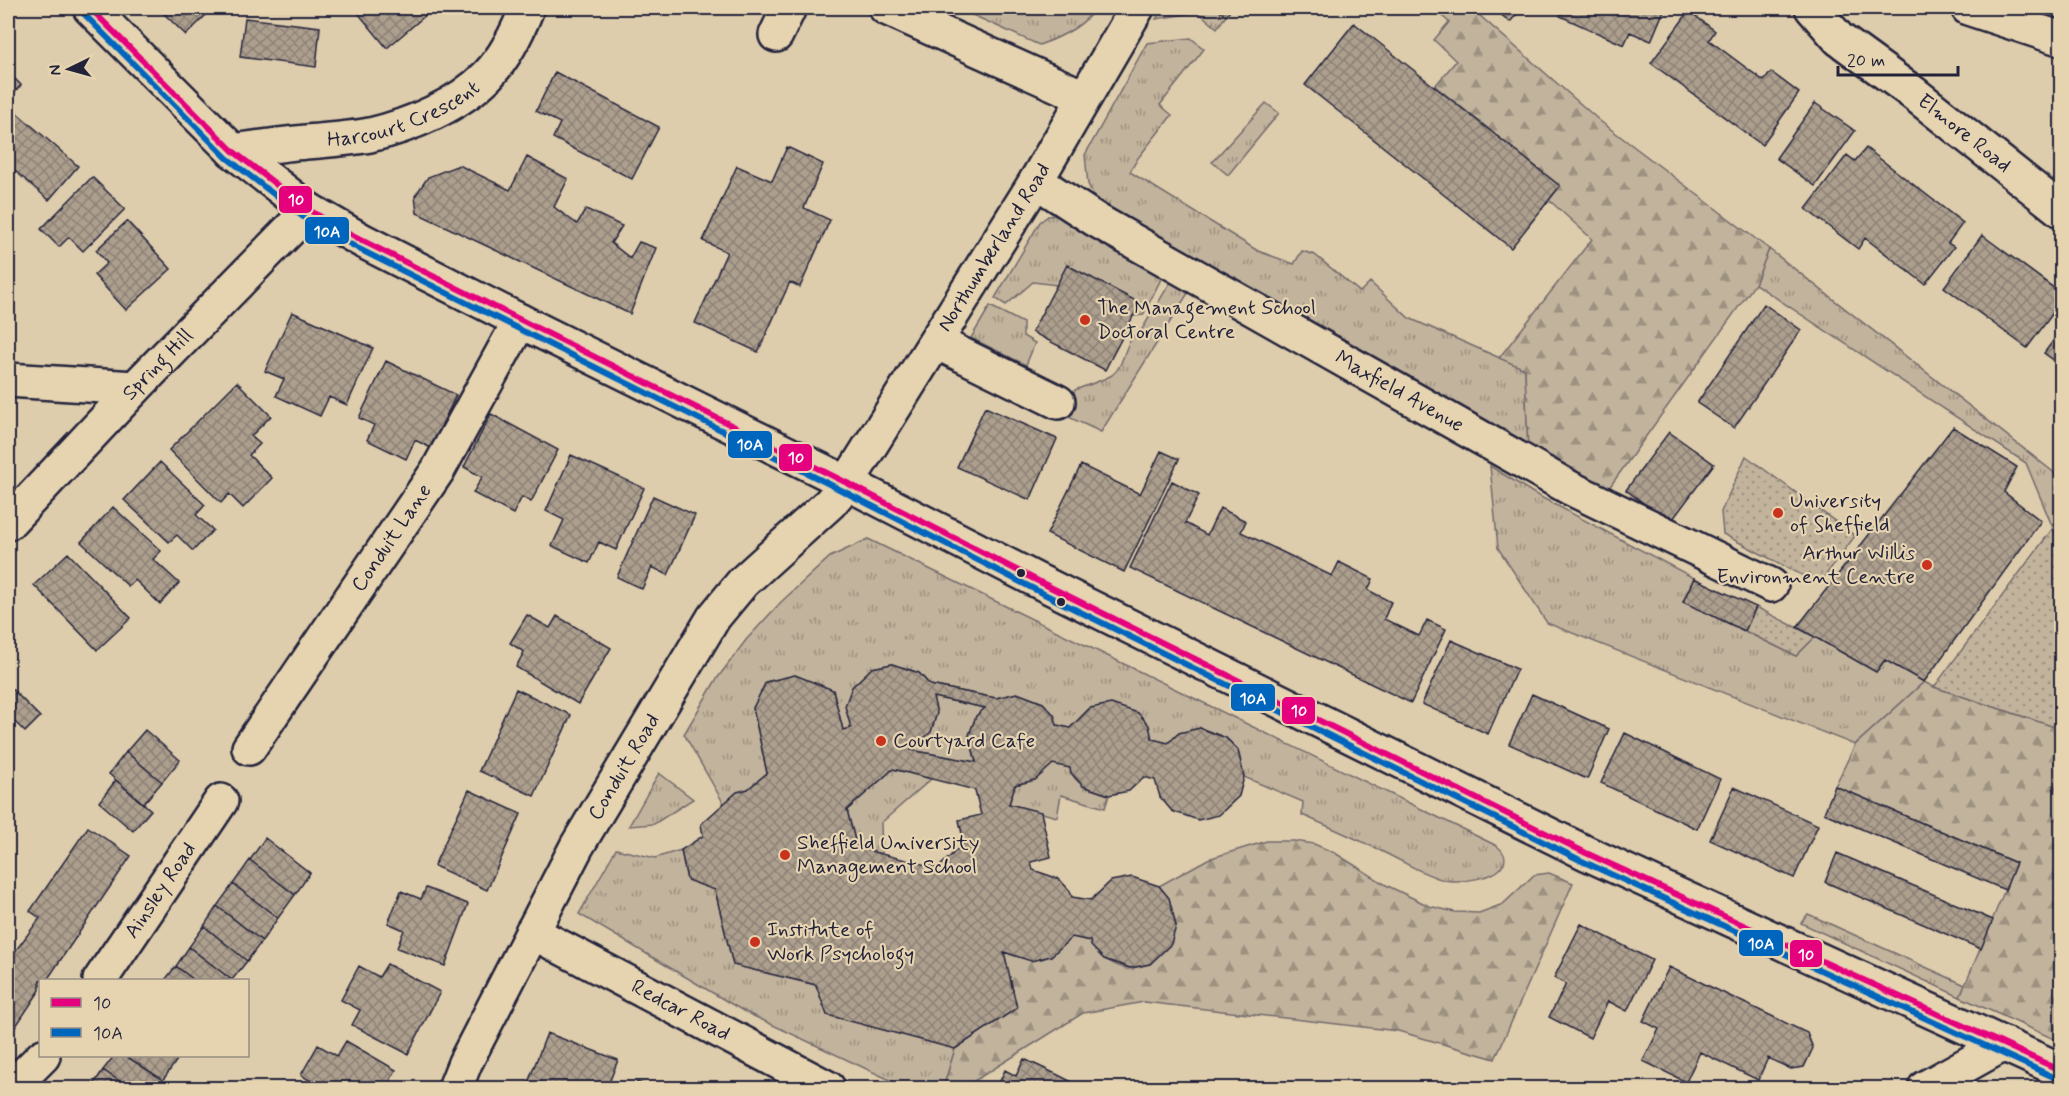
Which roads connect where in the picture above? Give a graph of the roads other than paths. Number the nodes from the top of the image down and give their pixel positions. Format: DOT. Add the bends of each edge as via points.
graph roads {
  1 [pos="90,8"];
  2 [pos="527,8"];
  3 [pos="886,8"];
  4 [pos="1137,8"];
  5 [pos="1812,8"];
  6 [pos="1968,8"];
  7 [pos="2061,39"];
  8 [pos="1084,98"];
  9 [pos="233,151"];
  10 [pos="1036,181"];
  11 [pos="309,210"];
  12 [pos="2061,212"];
  13 [pos="520,321"];
  14 [pos="936,342"];
  15 [pos="8,380"];
  16 [pos="135,388"];
  17 [pos="1058,402"];
  18 [pos="847,483"];
  19 [pos="8,523"];
  20 [pos="1771,585"];
  21 [pos="249,748"];
  22 [pos="221,801"];
  23 [pos="532,932"];
  24 [pos="101,979"];
  25 [pos="2004,1044"];
  26 [pos="42,1057"];
  27 [pos="2061,1071"];
  28 [pos="11,1089"];
  29 [pos="455,1089"];
  30 [pos="828,1089"];
  31 [pos="1925,1089"];
  1 -- 9 [label="street"];
  2 -- 9 [label="street, Harcourt Crescent" via="516,34 487,75 429,115 370,135"];
  3 -- 8 [label="street"];
  4 -- 8 [label="street, Northumberland Road"];
  5 -- 12 [label="street, Elmore Road" via="1839,39 1912,92"];
  6 -- 7 [label="street"];
  8 -- 10 [label="street, Northumberland Road"];
  9 -- 11 [label="street"];
  10 -- 14 [label="street, Northumberland Road"];
  10 -- 20 [label="street, Maxfield Avenue" via="1106,225 1570,488"];
  11 -- 13 [label="street"];
  11 -- 16 [label="street, Spring Hill"];
  13 -- 18 [label="street"];
  13 -- 21 [label="street, Conduit Lane" via="438,470"];
  14 -- 17 [label="street"];
  14 -- 18 [label="street, Northumberland Road"];
  15 -- 16 [label="street"];
  16 -- 19 [label="street, Spring Hill"];
  18 -- 23 [label="street, Conduit Road" via="743,582 714,617 577,846"];
  18 -- 25 [label="street" via="1586,853"];
  22 -- 24 [label="street, Ainsley Road"];
  23 -- 29 [label="street, Conduit Road"];
  23 -- 30 [label="street, Redcar Road"];
  25 -- 27 [label="street"];
  25 -- 31 [label="street"];
  26 -- 28 [label="street"];
}
